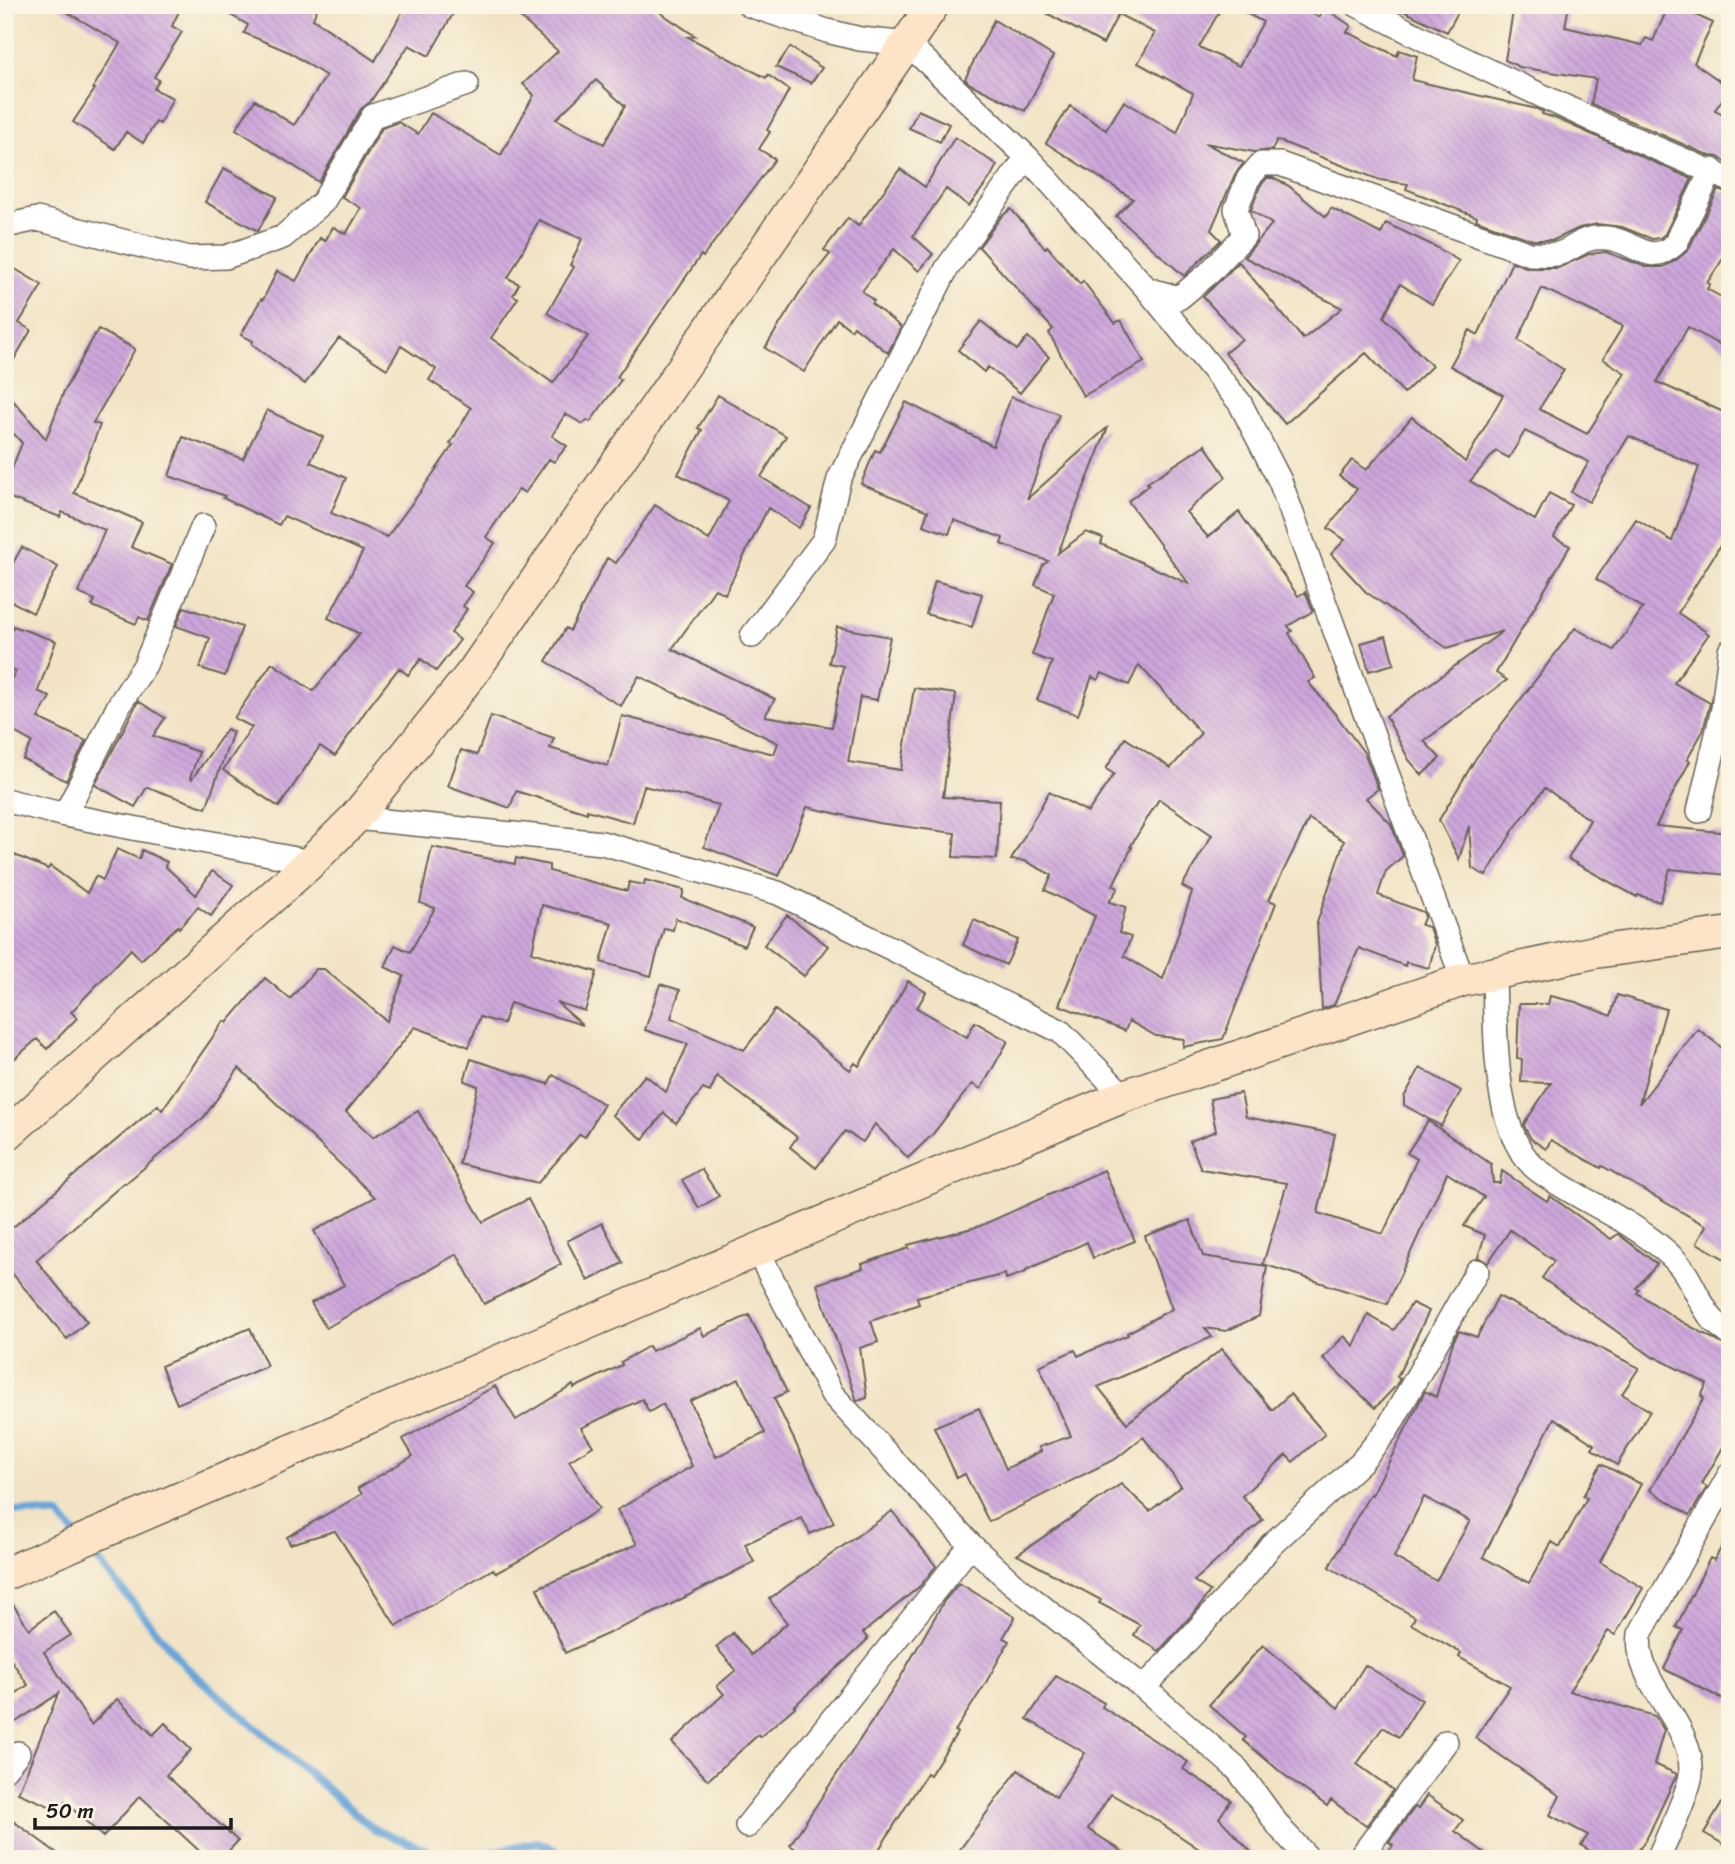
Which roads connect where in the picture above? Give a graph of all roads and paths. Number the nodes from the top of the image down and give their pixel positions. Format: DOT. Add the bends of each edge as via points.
graph roads {
  1 [pos="749,5"];
  2 [pos="933,5"];
  3 [pos="1357,5"];
  4 [pos="908,44"];
  5 [pos="467,84"];
  6 [pos="1027,158"];
  7 [pos="1721,175"];
  8 [pos="5,226"];
  9 [pos="1147,289"];
  10 [pos="202,526"];
  11 [pos="752,636"];
  12 [pos="1730,651"];
  13 [pos="6,798"];
  14 [pos="1699,811"];
  15 [pos="65,815"];
  16 [pos="355,818"];
  17 [pos="311,862"];
  18 [pos="1730,933"];
  19 [pos="1479,977"];
  20 [pos="1124,1096"];
  21 [pos="5,1136"];
  22 [pos="757,1250"];
  23 [pos="1477,1270"];
  24 [pos="1730,1334"];
  25 [pos="1730,1474"];
  26 [pos="971,1545"];
  27 [pos="5,1574"];
  28 [pos="1144,1688"];
  29 [pos="1447,1742"];
  30 [pos="747,1826"];
  31 [pos="1309,1859"];
  32 [pos="1359,1859"];
  33 [pos="1658,1859"];
  1 -- 4 [label="street" via="849,37"];
  2 -- 4 [label="main road"];
  3 -- 7 [label="street" via="1612,129"];
  4 -- 6 [label="street"];
  4 -- 16 [label="main road" via="473,672"];
  5 -- 8 [label="street" via="373,116 323,202 283,237 226,257 189,258 37,219"];
  6 -- 9 [label="street"];
  6 -- 11 [label="street" via="947,268 839,479 824,540"];
  7 -- 9 [label="street" via="1667,252 1648,254 1616,239 1586,238 1558,254 1530,254 1280,164 1261,164 1248,179 1236,209 1244,236 1179,298"];
  9 -- 19 [label="street" via="1240,403 1280,481"];
  10 -- 15 [label="street" via="145,665 119,705"];
  12 -- 14 [label="street" via="1723,709"];
  13 -- 15 [label="street"];
  15 -- 17 [label="street"];
  16 -- 17 [label="main road"];
  16 -- 20 [label="street" via="602,843 778,893 1060,1031"];
  17 -- 21 [label="main road"];
  18 -- 19 [label="main road" via="1595,952"];
  19 -- 20 [label="main road"];
  19 -- 24 [label="street" via="1499,1085 1524,1155 1538,1170 1674,1258 1713,1320"];
  20 -- 22 [label="main road"];
  22 -- 26 [label="street" via="832,1394"];
  22 -- 27 [label="main road"];
  23 -- 28 [label="street" via="1387,1430 1353,1470 1271,1545"];
  25 -- 33 [label="street" via="1638,1643 1642,1663 1686,1739 1692,1775"];
  26 -- 28 [label="street"];
  26 -- 30 [label="street"];
  28 -- 31 [label="street" via="1238,1770"];
  29 -- 32 [label="street"];
}
